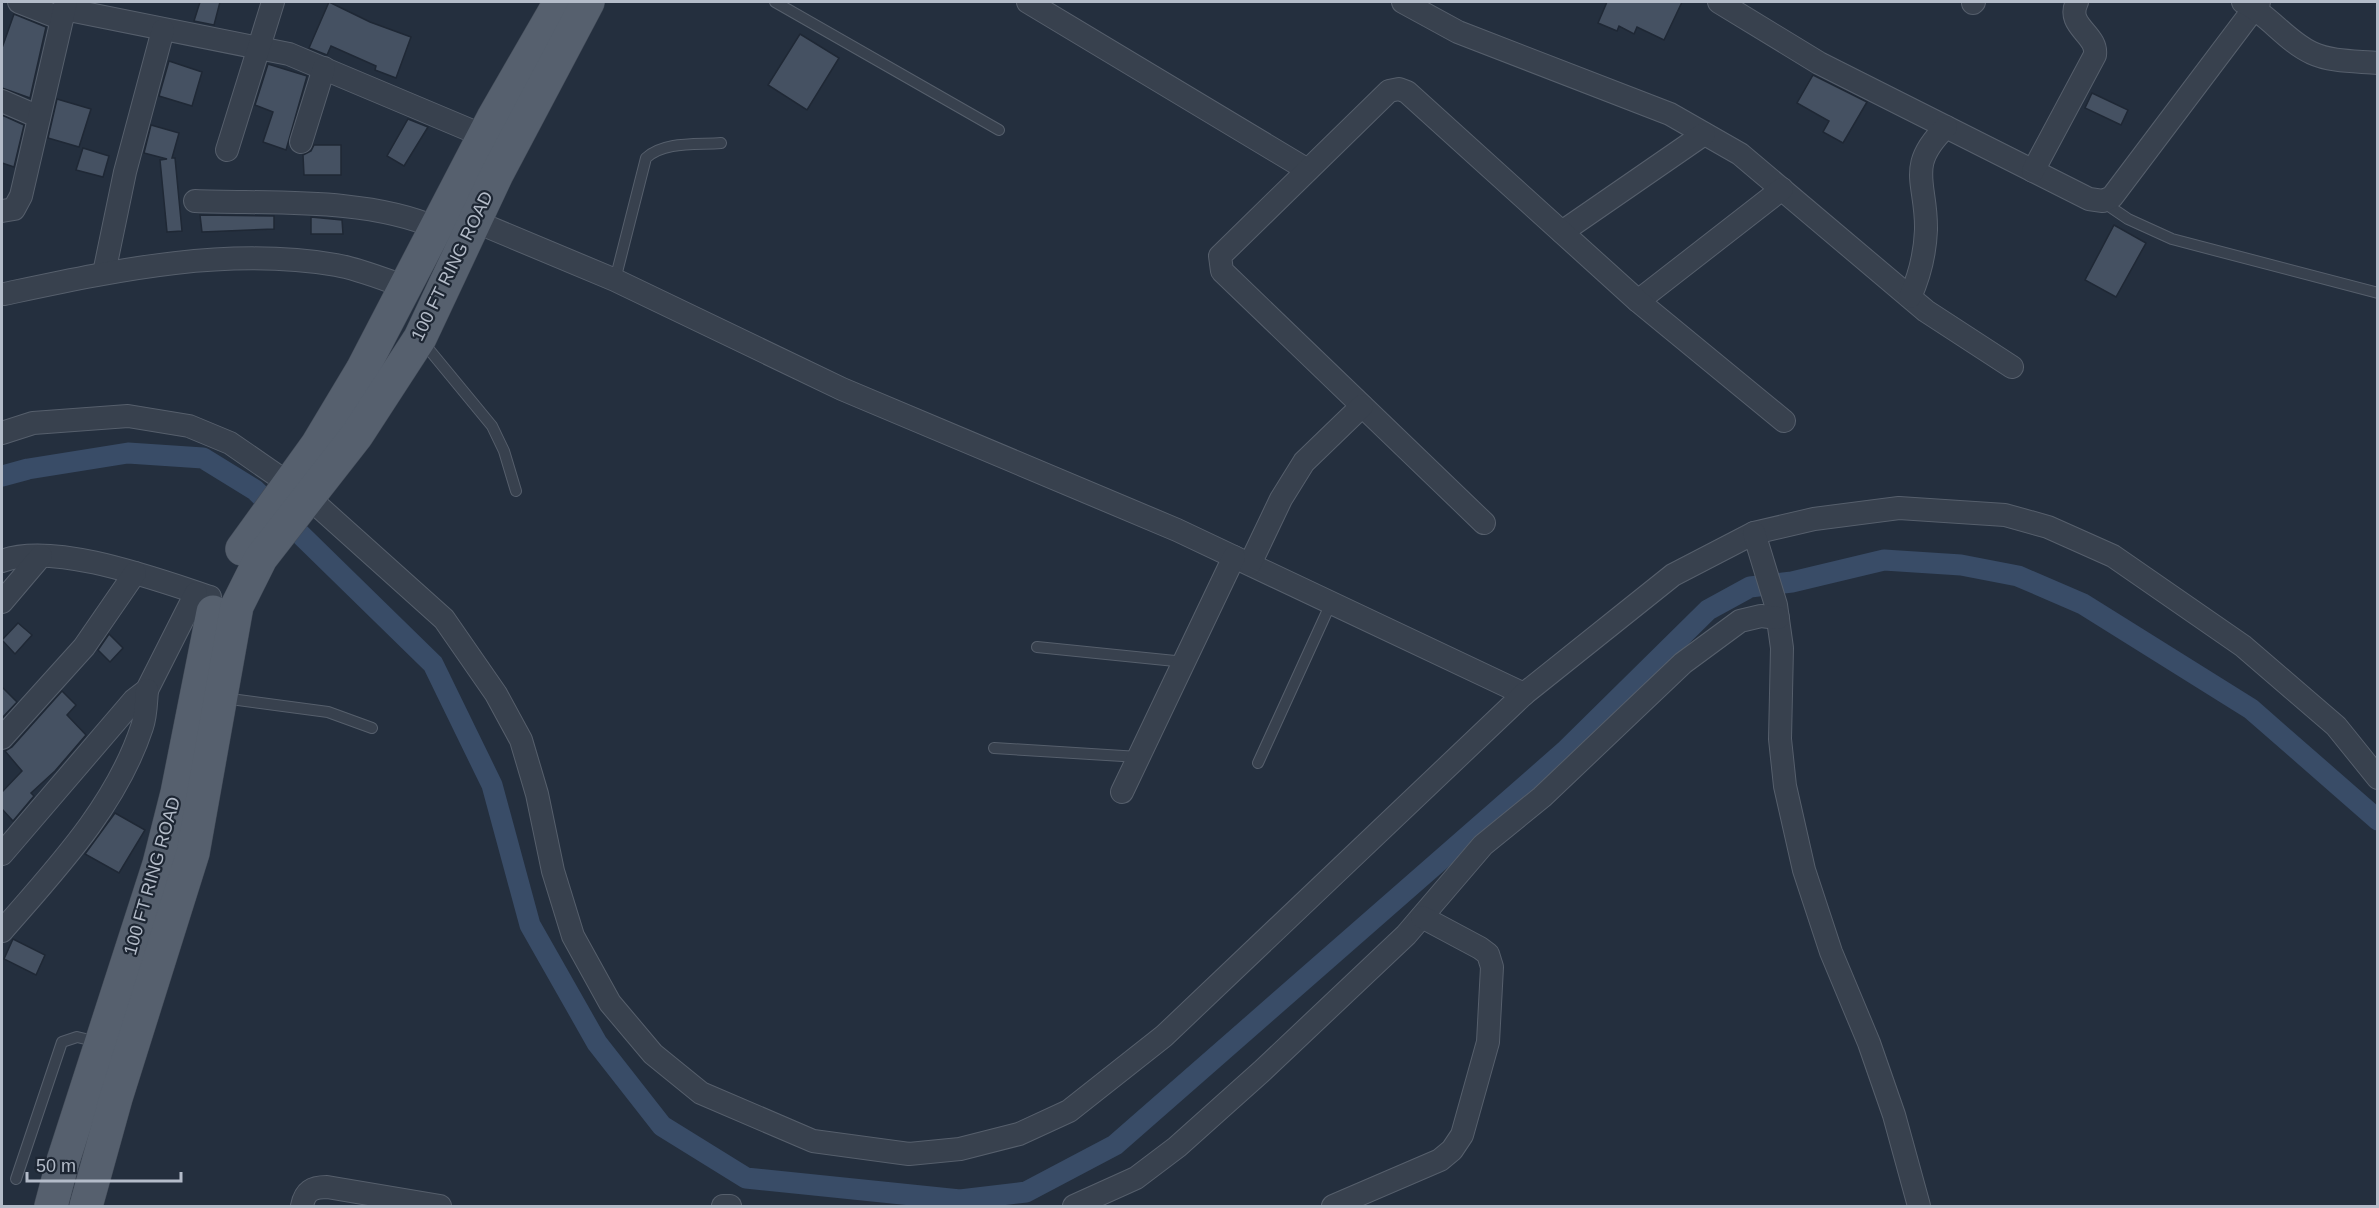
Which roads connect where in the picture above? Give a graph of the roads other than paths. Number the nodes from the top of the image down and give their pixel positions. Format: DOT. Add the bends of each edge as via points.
graph roads {
  1 [pos="20,2"];
  2 [pos="273,2"];
  3 [pos="560,2"];
  4 [pos="588,2"];
  5 [pos="775,2"];
  6 [pos="1028,2"];
  7 [pos="1403,2"];
  8 [pos="1719,2"];
  9 [pos="2077,2"];
  10 [pos="2252,4"];
  11 [pos="64,10"];
  12 [pos="163,30"];
  13 [pos="260,47"];
  14 [pos="2378,63"];
  15 [pos="324,68"];
  16 [pos="2,101"];
  17 [pos="39,117"];
  18 [pos="1946,127"];
  19 [pos="999,130"];
  20 [pos="1704,134"];
  21 [pos="484,136"];
  22 [pos="301,142"];
  23 [pos="721,143"];
  24 [pos="227,150"];
  25 [pos="1306,169"];
  26 [pos="2032,171"];
  27 [pos="1782,189"];
  28 [pos="195,201"];
  29 [pos="2103,201"];
  30 [pos="2,211"];
  31 [pos="474,221"];
  32 [pos="437,228"];
  33 [pos="1562,232"];
  34 [pos="104,273"];
  35 [pos="615,280"];
  36 [pos="406,286"];
  37 [pos="2378,293"];
  38 [pos="4,294"];
  39 [pos="1910,297"];
  40 [pos="1638,301"];
  41 [pos="420,338"];
  42 [pos="2012,366"];
  43 [pos="1362,406"];
  44 [pos="1784,421"];
  45 [pos="2,433"];
  46 [pos="516,491"];
  47 [pos="293,499"];
  48 [pos="1484,523"];
  49 [pos="1757,541"];
  50 [pos="41,556"];
  51 [pos="2,561"];
  52 [pos="1242,561"];
  53 [pos="135,573"];
  54 [pos="216,599"];
  55 [pos="2,602"];
  56 [pos="1331,603"];
  57 [pos="1777,611"];
  58 [pos="1037,647"];
  59 [pos="1185,662"];
  60 [pos="147,690"];
  61 [pos="1524,694"];
  62 [pos="221,698"];
  63 [pos="372,728"];
  64 [pos="2,738"];
  65 [pos="994,748"];
  66 [pos="1139,758"];
  67 [pos="1258,763"];
  68 [pos="2378,778"];
  69 [pos="1122,792"];
  70 [pos="2,854"];
  71 [pos="1422,917"];
  72 [pos="2,931"];
  73 [pos="101,1042"];
  74 [pos="16,1179"];
  75 [pos="51,1206"];
  76 [pos="86,1206"];
  77 [pos="302,1206"];
  78 [pos="440,1206"];
  79 [pos="723,1206"];
  80 [pos="730,1206"];
  81 [pos="1074,1206"];
  82 [pos="1334,1206"];
  83 [pos="1919,1206"];
  1 -- 11 [label="street"];
  2 -- 13 [label="street"];
  3 -- 21 [label="main road, 100 FT RING ROAD"];
  4 -- 31 [label="main road, 100 FT RING ROAD"];
  5 -- 19 [label="lane"];
  6 -- 25 [label="street"];
  7 -- 20 [label="street" via="1458,32 1670,114"];
  8 -- 18 [label="street" via="1819,63"];
  9 -- 26 [label="street" via="2077,25 2093,42 2095,55"];
  10 -- 14 [label="street" via="2310,53 2323,58"];
  10 -- 29 [label="street" via="2112,196"];
  11 -- 12 [label="street"];
  11 -- 17 [label="street"];
  12 -- 13 [label="street"];
  12 -- 34 [label="street" via="125,172"];
  13 -- 15 [label="street"];
  13 -- 24 [label="street"];
  15 -- 21 [label="street"];
  15 -- 22 [label="street"];
  16 -- 17 [label="street"];
  17 -- 30 [label="street" via="18,204"];
  18 -- 26 [label="street"];
  18 -- 39 [label="street" via="1928,144 1922,162 1926,228 1920,273"];
  20 -- 27 [label="street" via="1740,154"];
  20 -- 33 [label="street"];
  21 -- 32 [label="main road, 100 FT RING ROAD"];
  23 -- 35 [label="lane" via="668,147 655,150 646,158"];
  25 -- 33 [label="street" via="1389,91 1399,89 1407,92"];
  25 -- 43 [label="street" via="1220,256 1219,263 1222,271"];
  26 -- 29 [label="street" via="2089,199"];
  27 -- 39 [label="street"];
  27 -- 40 [label="street"];
  28 -- 32 [label="street" via="363,208"];
  29 -- 37 [label="lane" via="2128,219 2172,239"];
  31 -- 35 [label="street"];
  31 -- 41 [label="main road, 100 FT RING ROAD"];
  32 -- 36 [label="main road, 100 FT RING ROAD"];
  33 -- 40 [label="street"];
  34 -- 36 [label="street" via="167,263 267,257 338,265"];
  34 -- 38 [label="street"];
  35 -- 52 [label="street" via="842,389"];
  36 -- 47 [label="main road, 100 FT RING ROAD" via="362,370 316,445"];
  39 -- 42 [label="street"];
  40 -- 44 [label="street"];
  41 -- 46 [label="lane" via="492,426"];
  41 -- 47 [label="main road, 100 FT RING ROAD" via="357,435"];
  43 -- 48 [label="street"];
  43 -- 52 [label="street" via="1304,462"];
  45 -- 47 [label="street" via="33,423 128,416 189,426 230,443"];
  47 -- 54 [label="main road, 100 FT RING ROAD"];
  47 -- 61 [label="street" via="444,619 496,694 521,740 573,936 610,1003 653,1054 701,1094 813,1142 909,1154 960,1149 1019,1134 1069,1111 1164,1036"];
  49 -- 57 [label="street"];
  49 -- 61 [label="street" via="1673,575"];
  49 -- 68 [label="street" via="1814,519 1899,508 2005,515 2048,527 2113,556 2243,646 2336,726"];
  50 -- 51 [label="street" via="23,555"];
  50 -- 53 [label="street"];
  50 -- 55 [label="street"];
  52 -- 56 [label="street"];
  52 -- 59 [label="street"];
  53 -- 54 [label="street"];
  53 -- 64 [label="street" via="84,647"];
  54 -- 60 [label="street"];
  54 -- 62 [label="main road, 100 FT RING ROAD"];
  54 -- 73 [label="main road, 100 FT RING ROAD" via="159,864"];
  56 -- 61 [label="street"];
  56 -- 67 [label="lane"];
  57 -- 71 [label="street" via="1740,621 1683,663 1542,797 1483,845"];
  57 -- 83 [label="street" via="1782,648 1780,739 1785,786 1802,860 1832,952 1894,1114"];
  58 -- 59 [label="lane"];
  59 -- 66 [label="street"];
  60 -- 70 [label="street" via="134,700"];
  60 -- 72 [label="street" via="143,725 115,789 64,859"];
  62 -- 63 [label="lane" via="328,712"];
  62 -- 76 [label="main road, 100 FT RING ROAD" via="194,853"];
  65 -- 66 [label="lane"];
  66 -- 69 [label="street"];
  71 -- 81 [label="street" via="1262,1071 1177,1146 1136,1178"];
  71 -- 82 [label="street" via="1480,948 1488,954 1492,967 1488,1042 1462,1135 1440,1160"];
  73 -- 74 [label="lane" via="77,1037 62,1042"];
  73 -- 75 [label="main road, 100 FT RING ROAD"];
  77 -- 78 [label="street" via="311,1189 327,1187"];
  79 -- 80 [label="street"];
}
